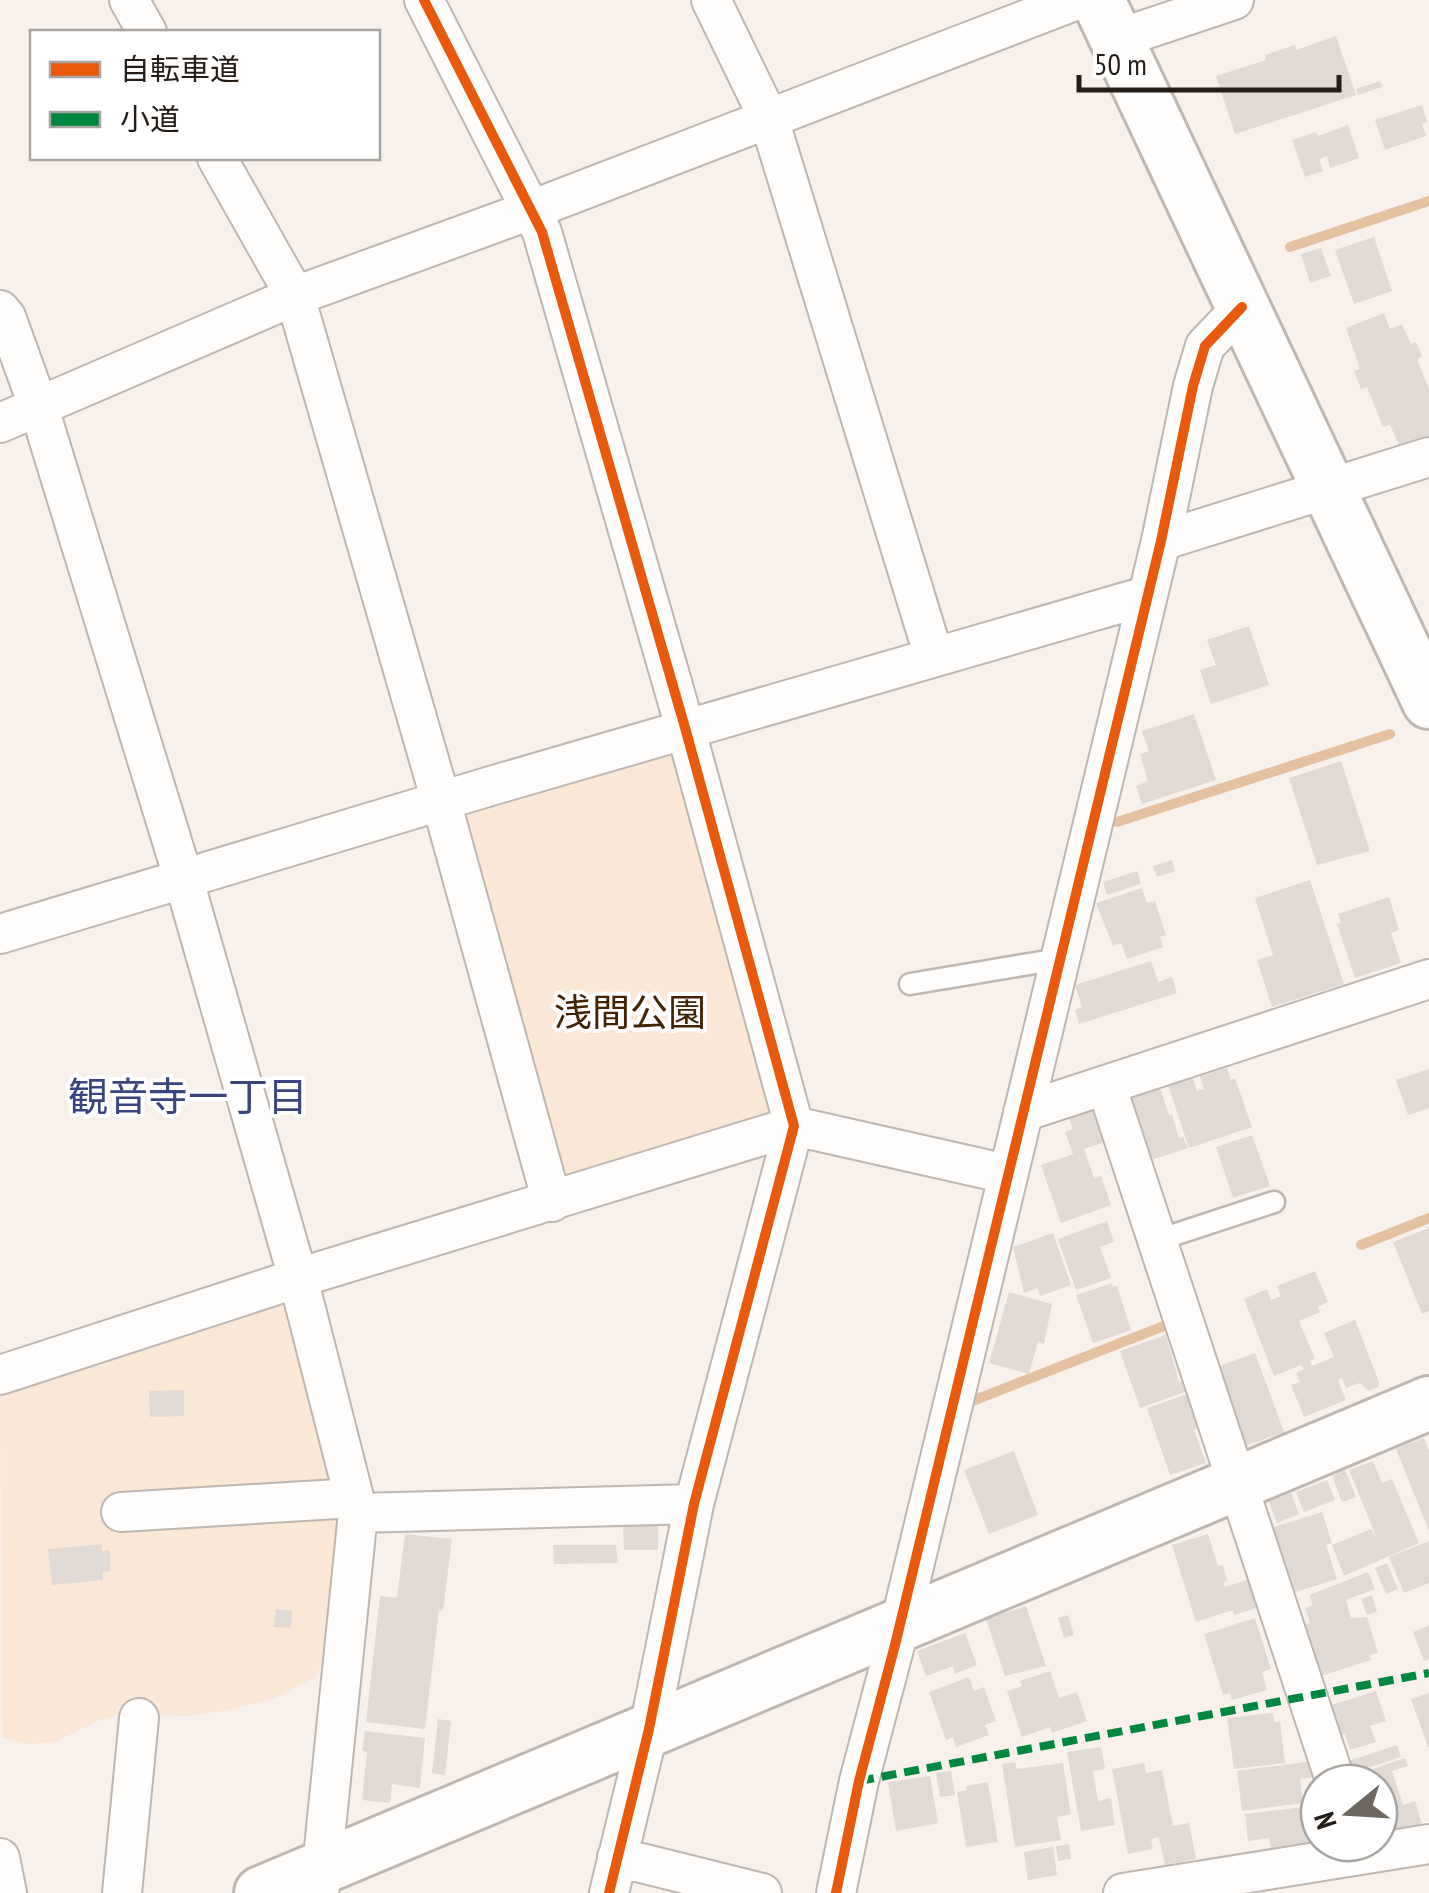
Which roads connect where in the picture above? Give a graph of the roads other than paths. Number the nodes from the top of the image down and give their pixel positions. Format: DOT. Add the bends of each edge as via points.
graph roads {
  1 [pos="129,0"];
  2 [pos="424,0"];
  3 [pos="711,0"];
  4 [pos="1076,0"];
  5 [pos="1234,0"];
  6 [pos="1108,20"];
  7 [pos="146,30"];
  8 [pos="769,119"];
  9 [pos="218,160"];
  10 [pos="530,210"];
  11 [pos="296,296"];
  12 [pos="1242,307"];
  13 [pos="0,310"];
  14 [pos="40,408"];
  15 [pos="0,423"];
  16 [pos="1429,457"];
  17 [pos="1330,489"];
  18 [pos="1161,541"];
  19 [pos="1146,596"];
  20 [pos="934,657"];
  21 [pos="1429,702"];
  22 [pos="686,730"];
  23 [pos="441,801"];
  24 [pos="183,877"];
  25 [pos="0,934"];
  26 [pos="1059,958"];
  27 [pos="1429,978"];
  28 [pos="910,984"];
  29 [pos="1106,1085"];
  30 [pos="1022,1112"];
  31 [pos="794,1126"];
  32 [pos="1007,1174"];
  33 [pos="552,1202"];
  34 [pos="1274,1202"];
  35 [pos="1158,1240"];
  36 [pos="298,1278"];
  37 [pos="0,1375"];
  38 [pos="1429,1403"];
  39 [pos="1239,1484"];
  40 [pos="694,1504"];
  41 [pos="356,1505"];
  42 [pos="121,1512"];
  43 [pos="898,1625"];
  44 [pos="139,1718"];
  45 [pos="649,1729"];
  46 [pos="1330,1763"];
  47 [pos="1429,1844"];
  48 [pos="1399,1846"];
  49 [pos="0,1858"];
  50 [pos="1299,1860"];
  51 [pos="613,1875"];
  52 [pos="321,1881"];
  53 [pos="7,1893"];
  54 [pos="122,1893"];
  55 [pos="261,1893"];
  56 [pos="762,1893"];
  57 [pos="836,1893"];
  58 [pos="1123,1893"];
  1 -- 7 [label="street"];
  2 -- 10 [label="street"];
  3 -- 8 [label="street"];
  4 -- 8 [label="street"];
  5 -- 6 [label="street"];
  6 -- 12 [label="street"];
  8 -- 10 [label="street"];
  8 -- 20 [label="street"];
  9 -- 11 [label="street"];
  10 -- 11 [label="street"];
  10 -- 22 [label="street" via="542,232"];
  11 -- 14 [label="street"];
  11 -- 23 [label="street"];
  12 -- 17 [label="street"];
  12 -- 18 [label="street" via="1205,346"];
  13 -- 14 [label="street"];
  14 -- 15 [label="street"];
  14 -- 24 [label="street"];
  16 -- 17 [label="street"];
  17 -- 18 [label="street"];
  17 -- 21 [label="street"];
  18 -- 19 [label="street"];
  19 -- 20 [label="street"];
  19 -- 26 [label="street"];
  20 -- 22 [label="street"];
  22 -- 23 [label="street"];
  22 -- 31 [label="street"];
  23 -- 24 [label="street"];
  23 -- 33 [label="street"];
  24 -- 25 [label="street"];
  24 -- 36 [label="street"];
  26 -- 28 [label="lane"];
  26 -- 30 [label="street"];
  27 -- 29 [label="street"];
  29 -- 30 [label="street"];
  29 -- 35 [label="street"];
  30 -- 32 [label="street"];
  31 -- 32 [label="street"];
  31 -- 33 [label="street"];
  31 -- 40 [label="street"];
  32 -- 43 [label="street"];
  33 -- 36 [label="street"];
  34 -- 35 [label="lane"];
  35 -- 39 [label="street"];
  36 -- 37 [label="street"];
  36 -- 41 [label="street"];
  38 -- 39 [label="street"];
  39 -- 43 [label="street"];
  39 -- 46 [label="street"];
  40 -- 41 [label="street"];
  40 -- 45 [label="street"];
  41 -- 42 [label="street"];
  41 -- 52 [label="street"];
  43 -- 45 [label="street"];
  43 -- 57 [label="street"];
  44 -- 54 [label="street"];
  45 -- 51 [label="street"];
  45 -- 52 [label="street"];
  47 -- 48 [label="street"];
  49 -- 53 [label="street"];
  50 -- 58 [label="street"];
  51 -- 56 [label="street"];
  52 -- 55 [label="street"];
}
